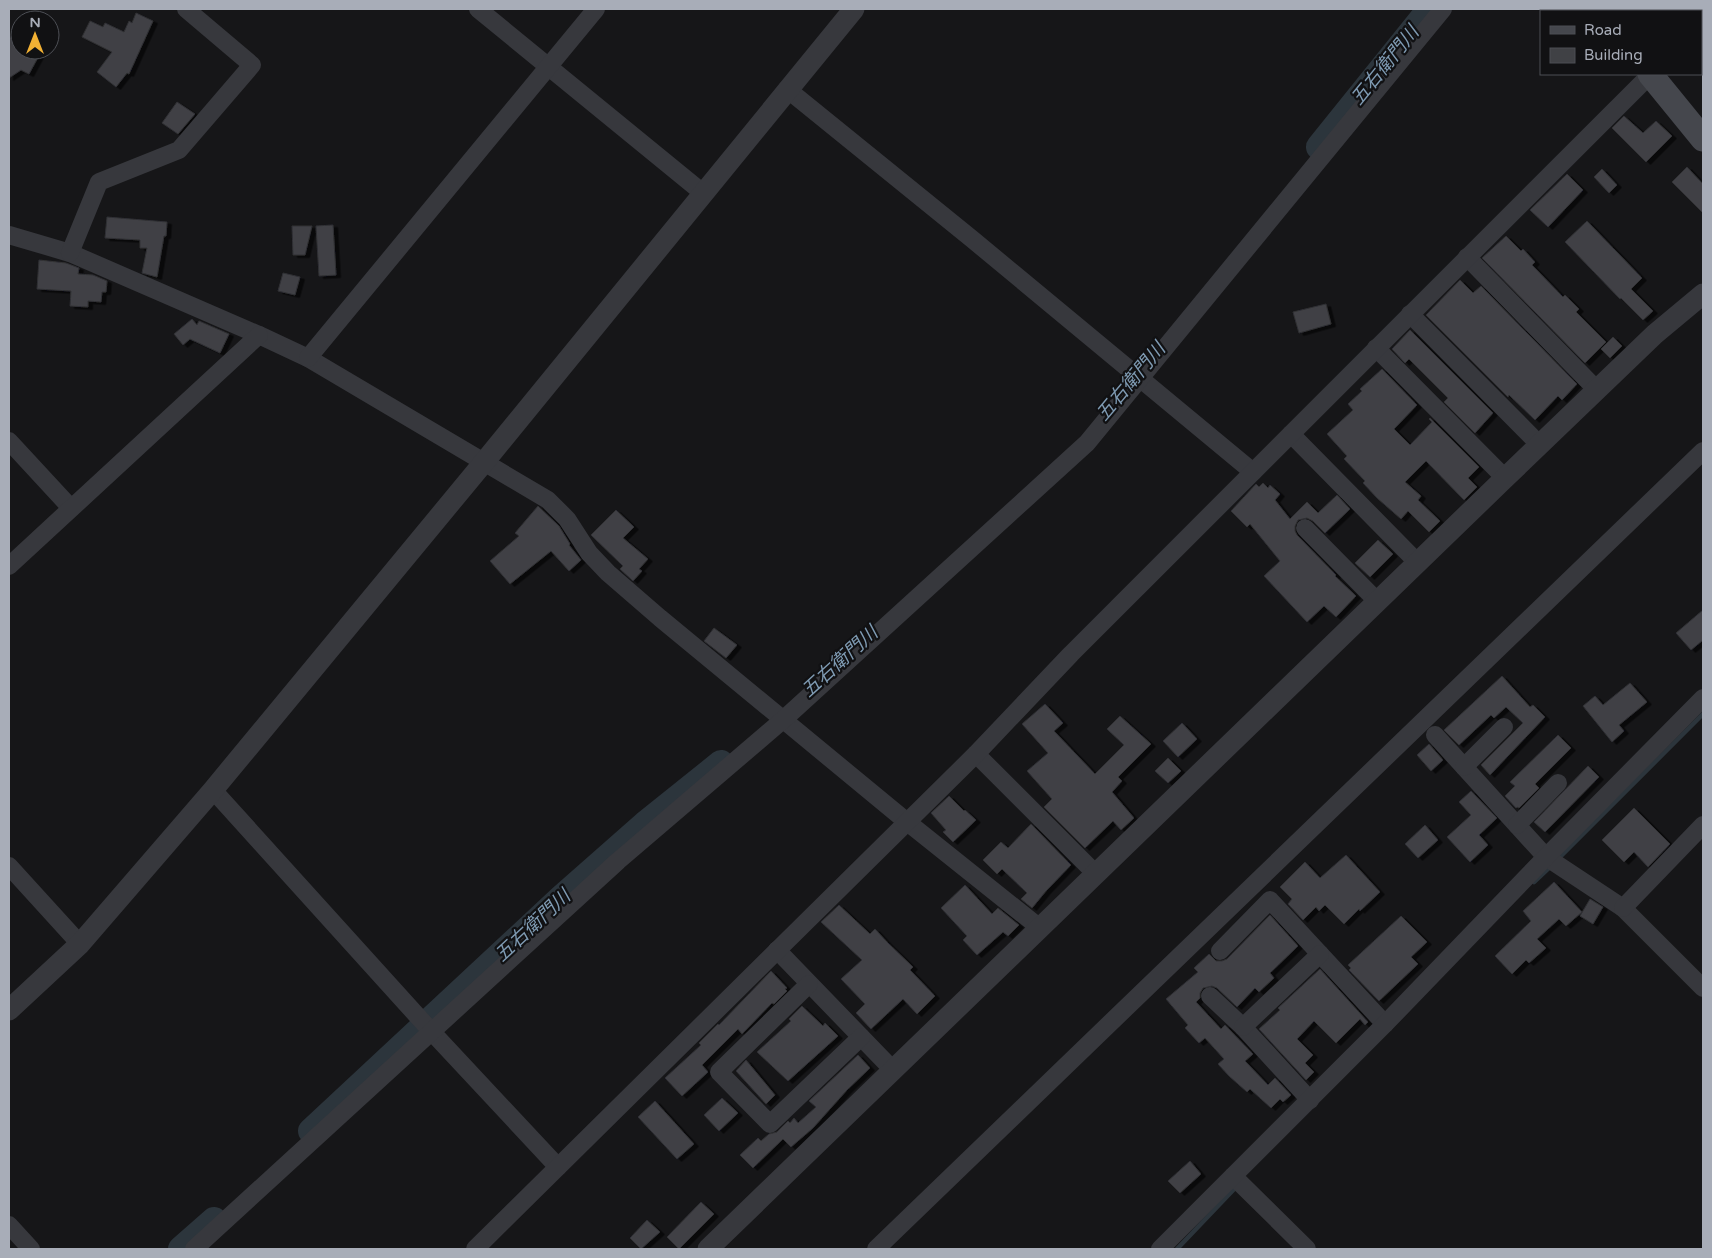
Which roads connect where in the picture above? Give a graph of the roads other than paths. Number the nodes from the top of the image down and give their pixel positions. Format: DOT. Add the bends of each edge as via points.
graph roads {
  1 [pos="186,9"];
  2 [pos="478,9"];
  3 [pos="596,9"];
  4 [pos="854,9"];
  5 [pos="1443,9"];
  6 [pos="548,67"];
  7 [pos="1649,75"];
  8 [pos="1651,75"];
  9 [pos="788,89"];
  10 [pos="1703,139"];
  11 [pos="703,193"];
  12 [pos="9,235"];
  13 [pos="70,253"];
  14 [pos="1467,257"];
  15 [pos="1703,294"];
  16 [pos="1410,314"];
  17 [pos="260,335"];
  18 [pos="1376,348"];
  19 [pos="308,358"];
  20 [pos="1140,380"];
  21 [pos="1597,390"];
  22 [pos="1291,434"];
  23 [pos="9,441"];
  24 [pos="1540,445"];
  25 [pos="1703,451"];
  26 [pos="485,461"];
  27 [pos="1253,472"];
  28 [pos="1505,478"];
  29 [pos="71,508"];
  30 [pos="1305,528"];
  31 [pos="1417,562"];
  32 [pos="9,566"];
  33 [pos="1377,601"];
  34 [pos="1703,698"];
  35 [pos="784,719"];
  36 [pos="1504,727"];
  37 [pos="1435,735"];
  38 [pos="976,754"];
  39 [pos="1464,767"];
  40 [pos="1558,783"];
  41 [pos="214,790"];
  42 [pos="906,821"];
  43 [pos="1517,825"];
  44 [pos="1703,825"];
  45 [pos="1546,856"];
  46 [pos="9,866"];
  47 [pos="1096,874"];
  48 [pos="1623,908"];
  49 [pos="1040,928"];
  50 [pos="80,944"];
  51 [pos="776,950"];
  52 [pos="1220,951"];
  53 [pos="1320,954"];
  54 [pos="809,984"];
  55 [pos="1703,988"];
  56 [pos="1210,996"];
  57 [pos="9,1010"];
  58 [pos="1385,1024"];
  59 [pos="1243,1027"];
  60 [pos="431,1030"];
  61 [pos="861,1037"];
  62 [pos="893,1070"];
  63 [pos="1310,1100"];
  64 [pos="558,1167"];
  65 [pos="1234,1176"];
  66 [pos="9,1225"];
  67 [pos="31,1249"];
  68 [pos="194,1249"];
  69 [pos="475,1249"];
  70 [pos="708,1249"];
  71 [pos="876,1249"];
  72 [pos="1160,1249"];
  73 [pos="1306,1249"];
  1 -- 13 [label="street" via="252,65 179,150 99,182"];
  2 -- 6 [label="street"];
  3 -- 6 [label="street"];
  4 -- 9 [label="street"];
  5 -- 20 [label="street"];
  6 -- 11 [label="street"];
  6 -- 19 [label="street"];
  7 -- 14 [label="street"];
  8 -- 10 [label="main road"];
  9 -- 11 [label="street"];
  9 -- 20 [label="street"];
  11 -- 26 [label="street"];
  12 -- 13 [label="street"];
  13 -- 17 [label="street"];
  14 -- 16 [label="street"];
  14 -- 21 [label="street"];
  15 -- 21 [label="street" via="1655,334"];
  16 -- 18 [label="street"];
  16 -- 24 [label="street"];
  17 -- 19 [label="street"];
  17 -- 29 [label="street"];
  18 -- 22 [label="street"];
  18 -- 28 [label="street"];
  19 -- 26 [label="street"];
  20 -- 27 [label="street"];
  20 -- 35 [label="street" via="1087,444"];
  21 -- 24 [label="street"];
  22 -- 27 [label="street"];
  22 -- 31 [label="street"];
  23 -- 29 [label="street"];
  24 -- 28 [label="street"];
  25 -- 71 [label="street"];
  26 -- 35 [label="street" via="548,500 567,519 589,553 608,574"];
  26 -- 41 [label="street"];
  27 -- 38 [label="street"];
  28 -- 31 [label="street"];
  29 -- 32 [label="street"];
  30 -- 33 [label="street"];
  31 -- 33 [label="street"];
  33 -- 47 [label="street"];
  34 -- 45 [label="street"];
  35 -- 42 [label="street"];
  35 -- 60 [label="street" via="618,861"];
  36 -- 39 [label="street"];
  37 -- 39 [label="street"];
  38 -- 42 [label="street"];
  38 -- 47 [label="street"];
  39 -- 43 [label="street"];
  40 -- 43 [label="street"];
  41 -- 50 [label="street"];
  41 -- 60 [label="street"];
  42 -- 49 [label="street"];
  42 -- 51 [label="street"];
  43 -- 45 [label="street"];
  44 -- 48 [label="street"];
  45 -- 48 [label="street"];
  45 -- 58 [label="street"];
  46 -- 50 [label="street"];
  47 -- 49 [label="street"];
  48 -- 55 [label="street"];
  49 -- 62 [label="street"];
  50 -- 57 [label="street"];
  51 -- 54 [label="street"];
  51 -- 64 [label="street"];
  52 -- 53 [label="street" via="1270,900"];
  53 -- 58 [label="street"];
  53 -- 59 [label="street"];
  54 -- 61 [label="street"];
  54 -- 61 [label="street" via="719,1072 770,1124"];
  56 -- 59 [label="street"];
  58 -- 63 [label="street"];
  59 -- 63 [label="street"];
  60 -- 64 [label="street"];
  60 -- 68 [label="street"];
  61 -- 62 [label="street"];
  62 -- 70 [label="street"];
  63 -- 65 [label="street"];
  64 -- 69 [label="street"];
  65 -- 72 [label="street"];
  65 -- 73 [label="street"];
  66 -- 67 [label="street"];
}
